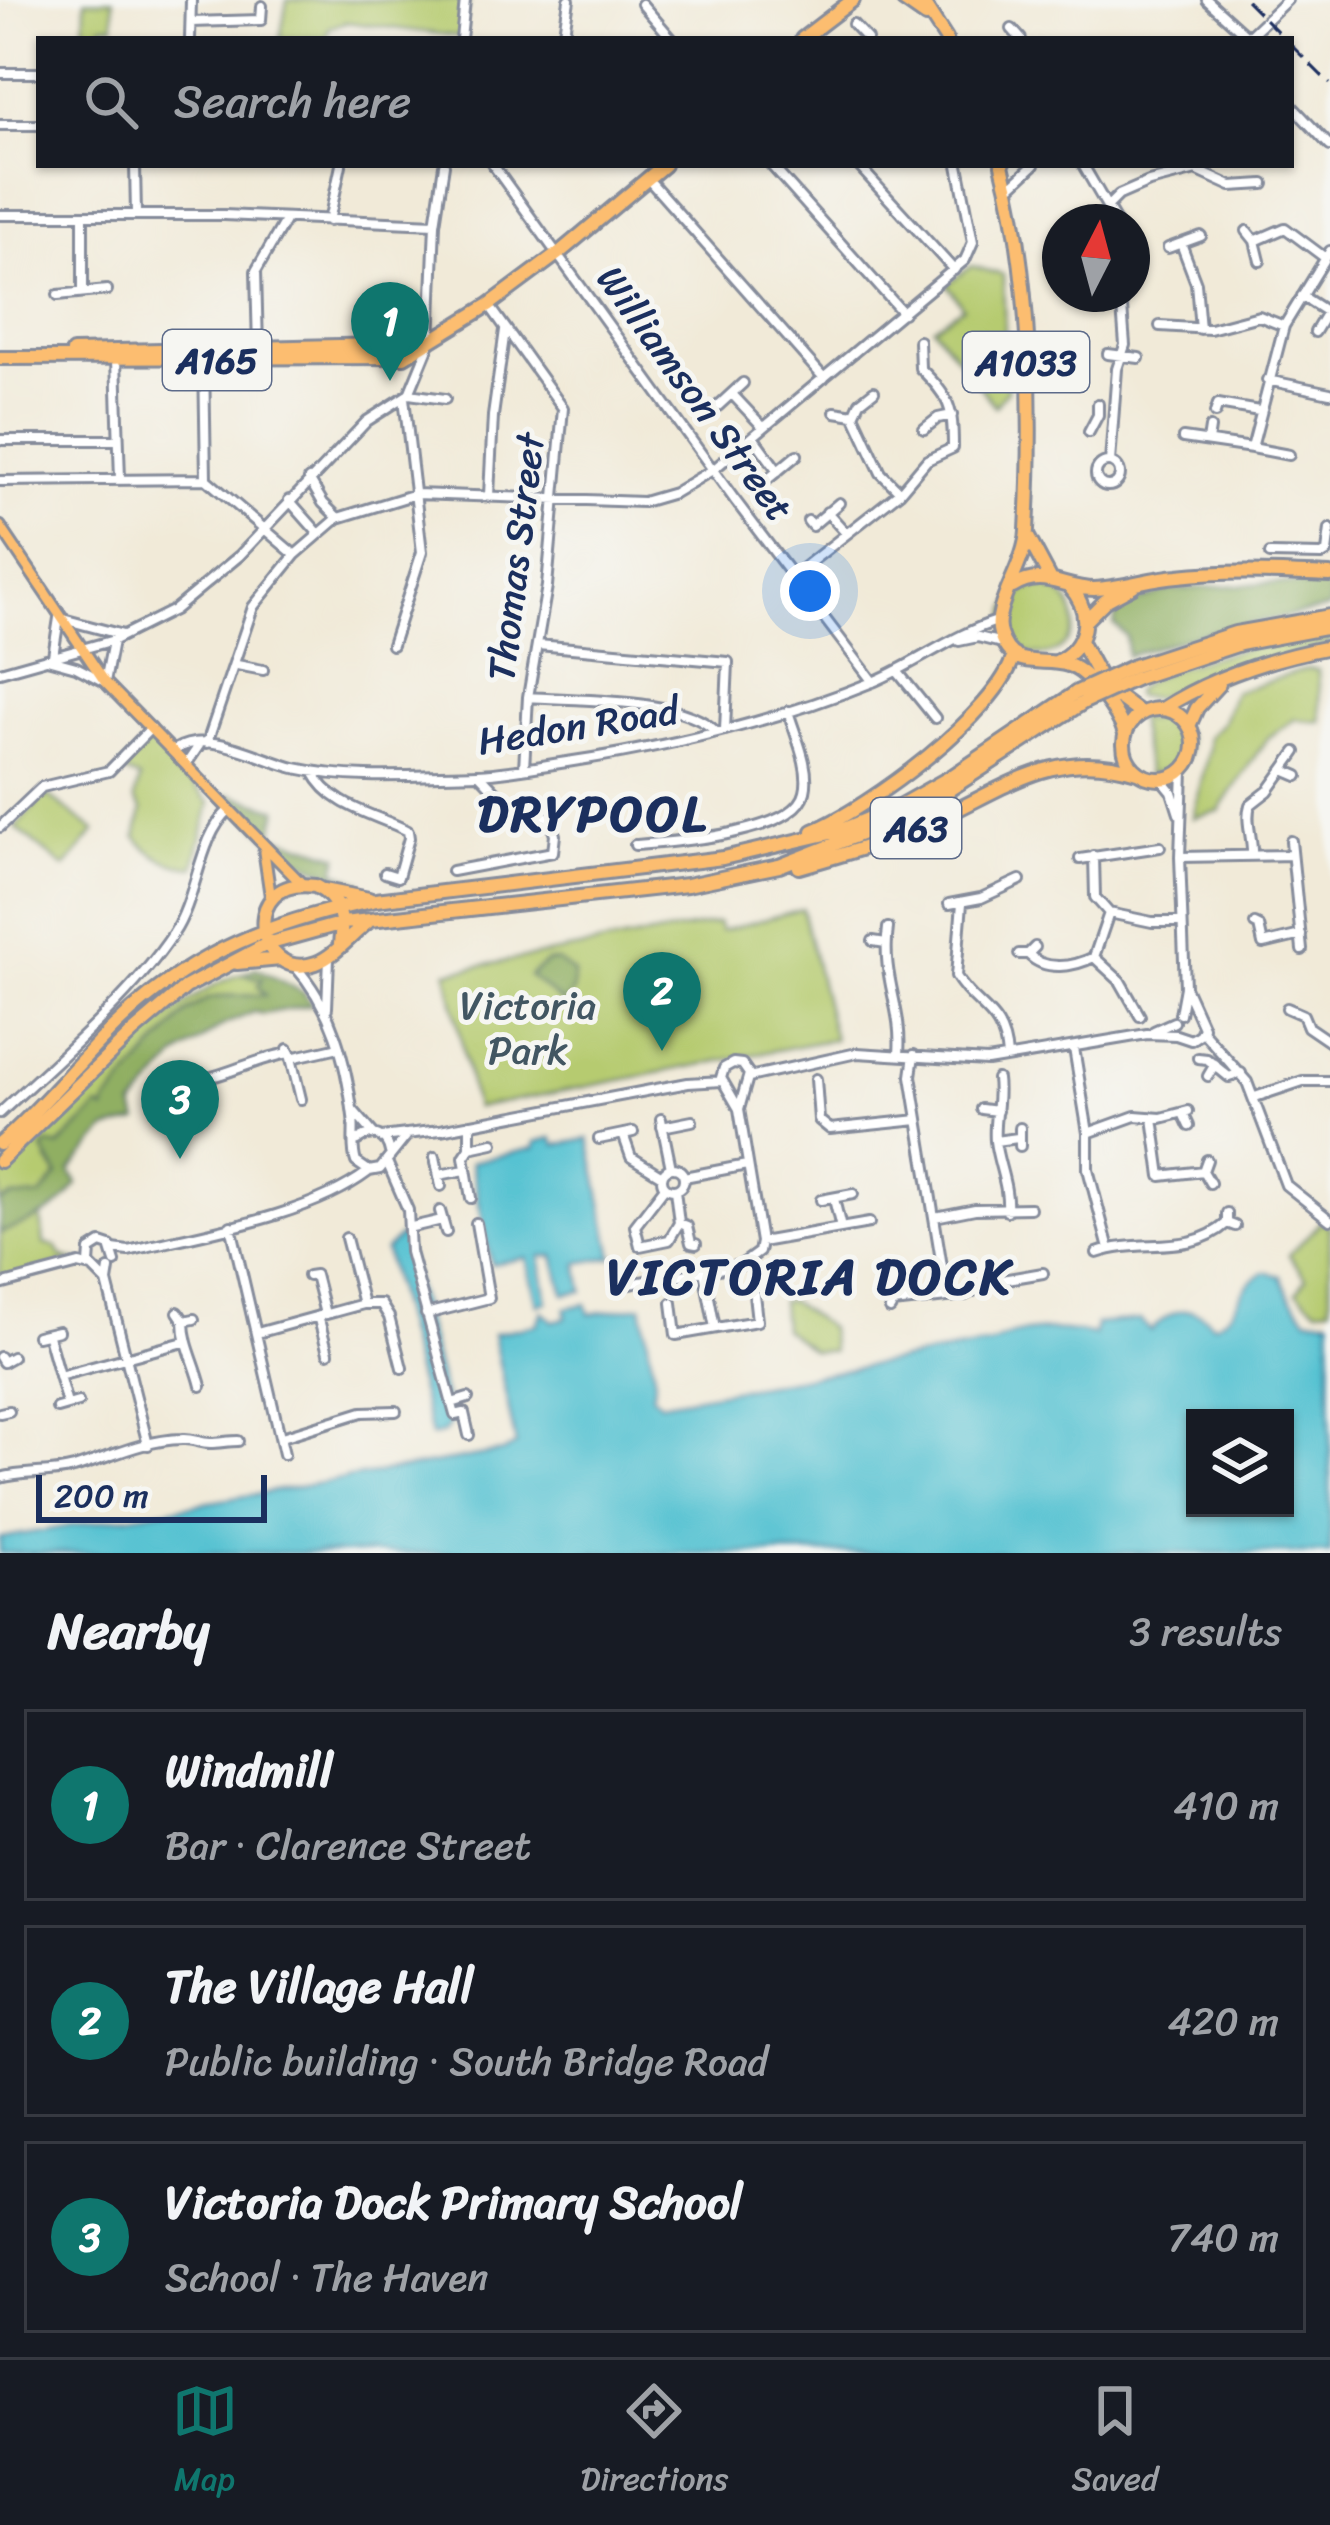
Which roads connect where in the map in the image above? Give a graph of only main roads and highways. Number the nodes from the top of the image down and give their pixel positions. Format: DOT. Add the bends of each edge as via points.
graph roads {
  1 [pos="865,0"];
  2 [pos="903,0"];
  3 [pos="924,0"];
  4 [pos="846,2"];
  5 [pos="935,19"];
  6 [pos="806,36"];
  7 [pos="944,36"];
  8 [pos="661,168"];
  9 [pos="1003,168"];
  10 [pos="430,343"];
  11 [pos="0,355"];
  12 [pos="258,355"];
  13 [pos="0,526"];
  14 [pos="1028,536"];
  15 [pos="1330,575"];
  16 [pos="1050,578"];
  17 [pos="1139,583"];
  18 [pos="1070,587"];
  19 [pos="1012,588"];
  20 [pos="1330,616"];
  21 [pos="1085,621"];
  22 [pos="1330,627"];
  23 [pos="1081,640"];
  24 [pos="1330,647"];
  25 [pos="1009,649"];
  26 [pos="1054,662"];
  27 [pos="1135,672"];
  28 [pos="1232,675"];
  29 [pos="1080,697"];
  30 [pos="1162,709"];
  31 [pos="1141,714"];
  32 [pos="1190,726"];
  33 [pos="1125,734"];
  34 [pos="1136,772"];
  35 [pos="779,845"];
  36 [pos="262,847"];
  37 [pos="302,884"];
  38 [pos="687,885"];
  39 [pos="322,890"];
  40 [pos="271,900"];
  41 [pos="376,901"];
  42 [pos="339,908"];
  43 [pos="369,921"];
  44 [pos="343,923"];
  45 [pos="264,930"];
  46 [pos="340,944"];
  47 [pos="288,962"];
  48 [pos="224,965"];
  49 [pos="0,1144"];
  50 [pos="0,1161"];
  1 -- 4 [label="highway"];
  2 -- 5 [label="highway"];
  3 -- 5 [label="highway"];
  4 -- 6 [label="highway"];
  5 -- 7 [label="highway"];
  8 -- 10 [label="highway, A165" via="559,254"];
  9 -- 14 [label="highway, A1033" via="1025,331"];
  10 -- 12 [label="highway, A165"];
  10 -- 12 [label="highway, A165" via="404,357"];
  11 -- 12 [label="highway, A165"];
  13 -- 36 [label="main road" via="105,682"];
  14 -- 16 [label="highway, A1033"];
  14 -- 19 [label="highway, A1033"];
  15 -- 17 [label="highway" via="1253,572"];
  16 -- 18 [label="highway"];
  16 -- 19 [label="highway"];
  17 -- 18 [label="highway"];
  17 -- 21 [label="highway"];
  18 -- 21 [label="highway"];
  19 -- 25 [label="highway, A1033" via="998,621"];
  20 -- 27 [label="highway, A63" via="1235,633"];
  21 -- 23 [label="highway"];
  22 -- 27 [label="highway, A63"];
  23 -- 26 [label="highway"];
  23 -- 31 [label="highway" via="1106,687"];
  24 -- 28 [label="highway"];
  25 -- 26 [label="highway"];
  25 -- 35 [label="highway, A63" via="1001,682 896,784 840,820"];
  26 -- 33 [label="highway" via="1076,668"];
  27 -- 29 [label="highway, A63, bridge"];
  28 -- 30 [label="highway"];
  28 -- 32 [label="highway" via="1210,689"];
  29 -- 35 [label="highway, A63" via="899,806"];
  29 -- 38 [label="highway, A63" via="912,814 779,866"];
  30 -- 31 [label="highway"];
  30 -- 32 [label="highway"];
  31 -- 33 [label="highway"];
  32 -- 34 [label="highway" via="1194,749 1184,770 1162,780"];
  33 -- 34 [label="highway"];
  34 -- 38 [label="highway, A63" via="1057,765 872,846 789,870"];
  35 -- 41 [label="highway, A63"];
  36 -- 37 [label="main road"];
  36 -- 40 [label="main road"];
  37 -- 39 [label="highway"];
  37 -- 40 [label="highway"];
  38 -- 43 [label="highway, A63"];
  39 -- 41 [label="highway, A63"];
  39 -- 42 [label="highway"];
  40 -- 45 [label="highway"];
  41 -- 42 [label="highway, A63"];
  42 -- 44 [label="highway"];
  42 -- 45 [label="highway, A63"];
  43 -- 44 [label="highway, A63"];
  43 -- 46 [label="highway"];
  44 -- 45 [label="highway, A63"];
  44 -- 46 [label="highway"];
  45 -- 47 [label="highway"];
  45 -- 48 [label="highway, A63"];
  45 -- 49 [label="highway, A63" via="139,1004"];
  46 -- 47 [label="highway" via="313,965"];
  47 -- 48 [label="highway, A63"];
  48 -- 50 [label="highway, A63" via="132,1033"];
}
